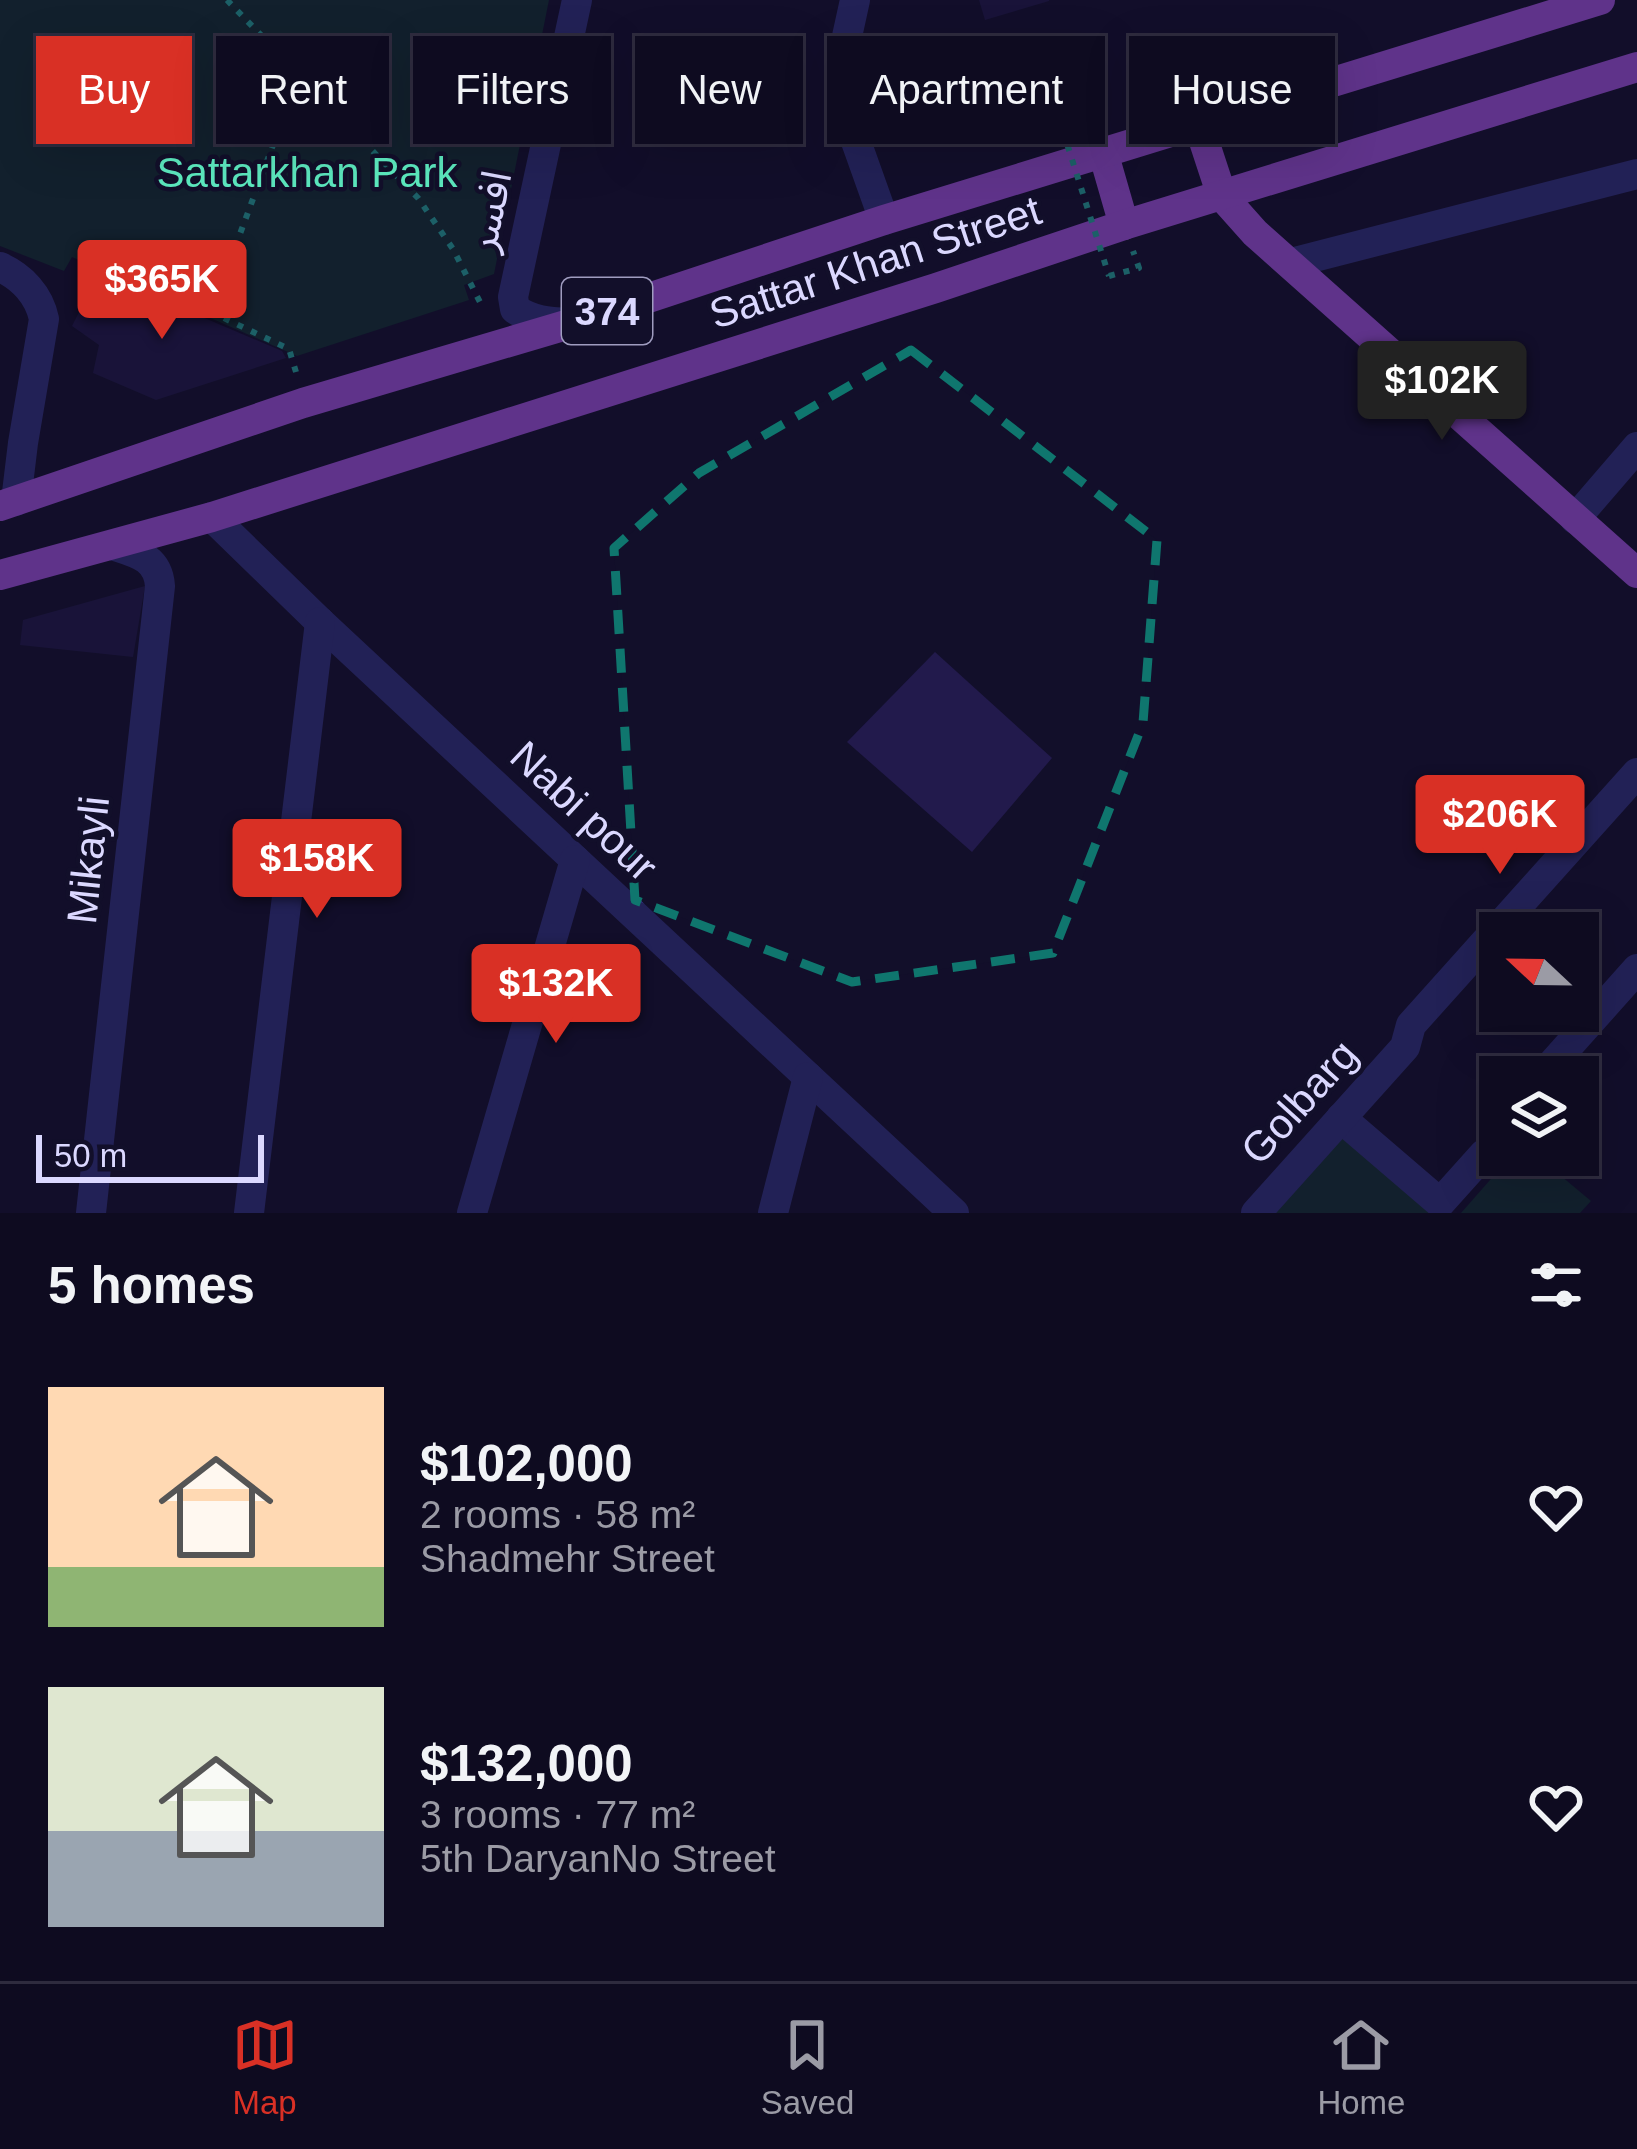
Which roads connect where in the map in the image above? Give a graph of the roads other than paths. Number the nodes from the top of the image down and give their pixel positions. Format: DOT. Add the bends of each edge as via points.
graph roads {
  1 [pos="577,0"];
  2 [pos="855,0"];
  3 [pos="1600,0"];
  4 [pos="1637,67"];
  5 [pos="1335,81"];
  6 [pos="1129,144"];
  7 [pos="1205,144"];
  8 [pos="1102,152"];
  9 [pos="1637,174"];
  10 [pos="1222,196"];
  11 [pos="884,220"];
  12 [pos="1124,225"];
  13 [pos="1292,263"];
  14 [pos="0,267"];
  15 [pos="573,323"];
  16 [pos="1637,447"];
  17 [pos="8,503"];
  18 [pos="212,517"];
  19 [pos="1574,519"];
  20 [pos="112,545"];
  21 [pos="1637,573"];
  22 [pos="0,575"];
  23 [pos="320,622"];
  24 [pos="1637,773"];
  25 [pos="575,860"];
  26 [pos="1637,969"];
  27 [pos="1559,1056"];
  28 [pos="808,1077"];
  29 [pos="1341,1118"];
  30 [pos="1479,1160"];
  31 [pos="91,1213"];
  32 [pos="249,1213"];
  33 [pos="472,1213"];
  34 [pos="772,1213"];
  35 [pos="954,1213"];
  36 [pos="1256,1213"];
  1 -- 15 [label="street, افسر" via="513,297 526,317"];
  2 -- 11 [label="street" via="839,73 843,105"];
  3 -- 5 [label="main road, Sattar Khan Street / 374"];
  4 -- 10 [label="main road, Sattar Khan Street / 374"];
  6 -- 8 [label="main road, Sattar Khan Street / 374"];
  7 -- 10 [label="main road"];
  8 -- 11 [label="main road, Sattar Khan Street / 374"];
  8 -- 12 [label="main road"];
  9 -- 13 [label="street"];
  10 -- 12 [label="main road, Sattar Khan Street / 374"];
  10 -- 13 [label="main road"];
  11 -- 15 [label="main road, Sattar Khan Street / 374"];
  12 -- 18 [label="main road, Sattar Khan Street / 374"];
  13 -- 19 [label="main road"];
  14 -- 17 [label="street" via="31,291 43,329"];
  15 -- 17 [label="main road, Sattar Khan Street / 374"];
  16 -- 19 [label="street"];
  18 -- 20 [label="main road, Sattar Khan Street / 374"];
  18 -- 23 [label="street, Nabi pour"];
  19 -- 21 [label="main road"];
  20 -- 22 [label="main road, Sattar Khan Street / 374"];
  20 -- 31 [label="street, Mikayli" via="147,558 160,586"];
  23 -- 25 [label="street, Nabi pour"];
  23 -- 32 [label="street"];
  24 -- 29 [label="street, Golbarg"];
  25 -- 28 [label="street, Nabi pour"];
  25 -- 33 [label="street"];
  26 -- 27 [label="street"];
  28 -- 34 [label="street"];
  28 -- 35 [label="street, Nabi pour"];
  29 -- 30 [label="street" via="1440,1203"];
  29 -- 36 [label="street, Golbarg"];
}
